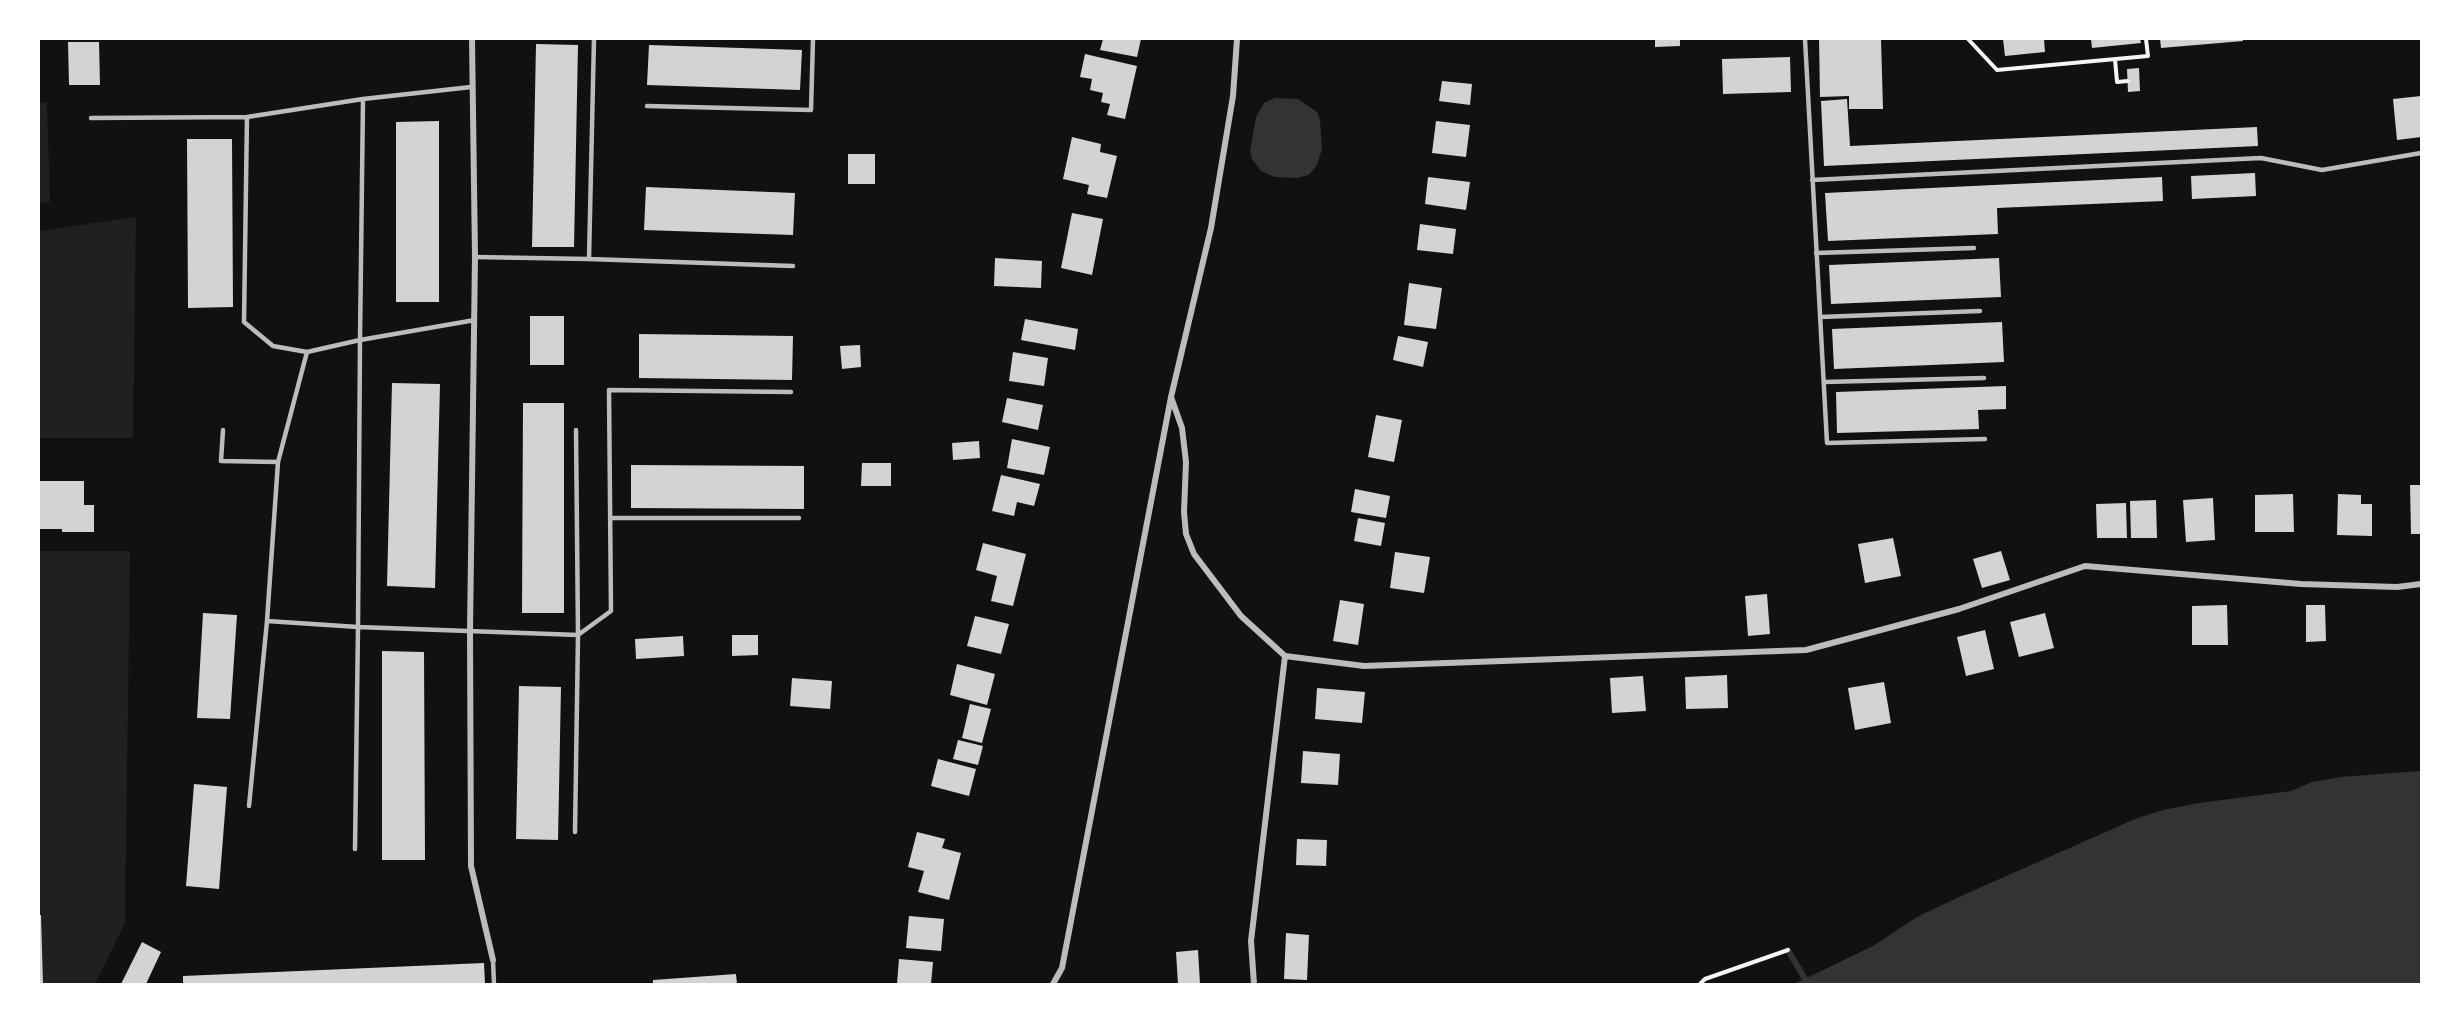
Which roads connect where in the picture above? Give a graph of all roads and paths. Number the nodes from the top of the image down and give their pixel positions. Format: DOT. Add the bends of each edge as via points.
graph roads {
  1 [pos="472,39"];
  2 [pos="594,39"];
  3 [pos="813,39"];
  4 [pos="1237,39"];
  5 [pos="1805,39"];
  6 [pos="1968,39"];
  7 [pos="2146,39"];
  8 [pos="2115,59"];
  9 [pos="2128,81"];
  10 [pos="471,87"];
  11 [pos="363,99"];
  12 [pos="647,106"];
  13 [pos="247,117"];
  14 [pos="92,118"];
  15 [pos="2421,153"];
  16 [pos="1812,180"];
  17 [pos="1974,248"];
  18 [pos="1816,253"];
  19 [pos="475,257"];
  20 [pos="589,259"];
  21 [pos="793,266"];
  22 [pos="1980,311"];
  23 [pos="1820,317"];
  24 [pos="475,320"];
  25 [pos="360,340"];
  26 [pos="307,351"];
  27 [pos="1984,378"];
  28 [pos="1824,382"];
  29 [pos="791,392"];
  30 [pos="1171,397"];
  31 [pos="223,430"];
  32 [pos="576,430"];
  33 [pos="1985,439"];
  34 [pos="278,462"];
  35 [pos="610,518"];
  36 [pos="799,518"];
  37 [pos="2421,584"];
  38 [pos="267,621"];
  39 [pos="358,627"];
  40 [pos="470,631"];
  41 [pos="578,635"];
  42 [pos="1285,656"];
  43 [pos="249,806"];
  44 [pos="575,832"];
  45 [pos="356,849"];
  46 [pos="1788,950"];
  47 [pos="493,960"];
  48 [pos="494,984"];
  49 [pos="1053,984"];
  50 [pos="1254,984"];
  51 [pos="1700,984"];
  1 -- 10 [label="street"];
  2 -- 20 [label="lane"];
  3 -- 12 [label="lane" via="811,110"];
  4 -- 30 [label="street" via="1233,96 1211,228"];
  5 -- 16 [label="lane"];
  6 -- 8 [label="path" via="1997,70"];
  7 -- 8 [label="path" via="2148,56"];
  8 -- 9 [label="path" via="2117,82"];
  10 -- 11 [label="lane"];
  10 -- 19 [label="street"];
  11 -- 13 [label="lane"];
  11 -- 25 [label="lane"];
  13 -- 14 [label="lane"];
  13 -- 26 [label="lane" via="244,322 273,346"];
  15 -- 16 [label="lane" via="2322,170 2260,158"];
  16 -- 18 [label="lane"];
  17 -- 18 [label="lane"];
  18 -- 23 [label="lane"];
  19 -- 20 [label="lane"];
  19 -- 24 [label="street"];
  20 -- 21 [label="lane"];
  22 -- 23 [label="lane"];
  23 -- 28 [label="lane"];
  24 -- 25 [label="lane"];
  24 -- 40 [label="street"];
  25 -- 26 [label="lane"];
  25 -- 39 [label="lane"];
  26 -- 34 [label="lane"];
  27 -- 28 [label="lane"];
  28 -- 33 [label="lane" via="1827,443"];
  29 -- 35 [label="lane" via="609,390"];
  30 -- 42 [label="street" via="1182,428 1186,534 1194,554 1241,616"];
  30 -- 49 [label="street" via="1062,968"];
  31 -- 34 [label="lane" via="221,461"];
  32 -- 41 [label="lane"];
  34 -- 38 [label="lane"];
  35 -- 36 [label="lane"];
  35 -- 41 [label="lane" via="611,611"];
  37 -- 42 [label="street" via="2301,584 2085,566 1959,609 1806,650 1364,666"];
  38 -- 39 [label="lane"];
  38 -- 43 [label="lane"];
  39 -- 40 [label="lane"];
  39 -- 45 [label="lane"];
  40 -- 41 [label="lane"];
  40 -- 47 [label="street" via="471,866"];
  41 -- 44 [label="lane"];
  42 -- 50 [label="street" via="1251,941"];
  46 -- 51 [label="path"];
  47 -- 48 [label="lane"];
}
